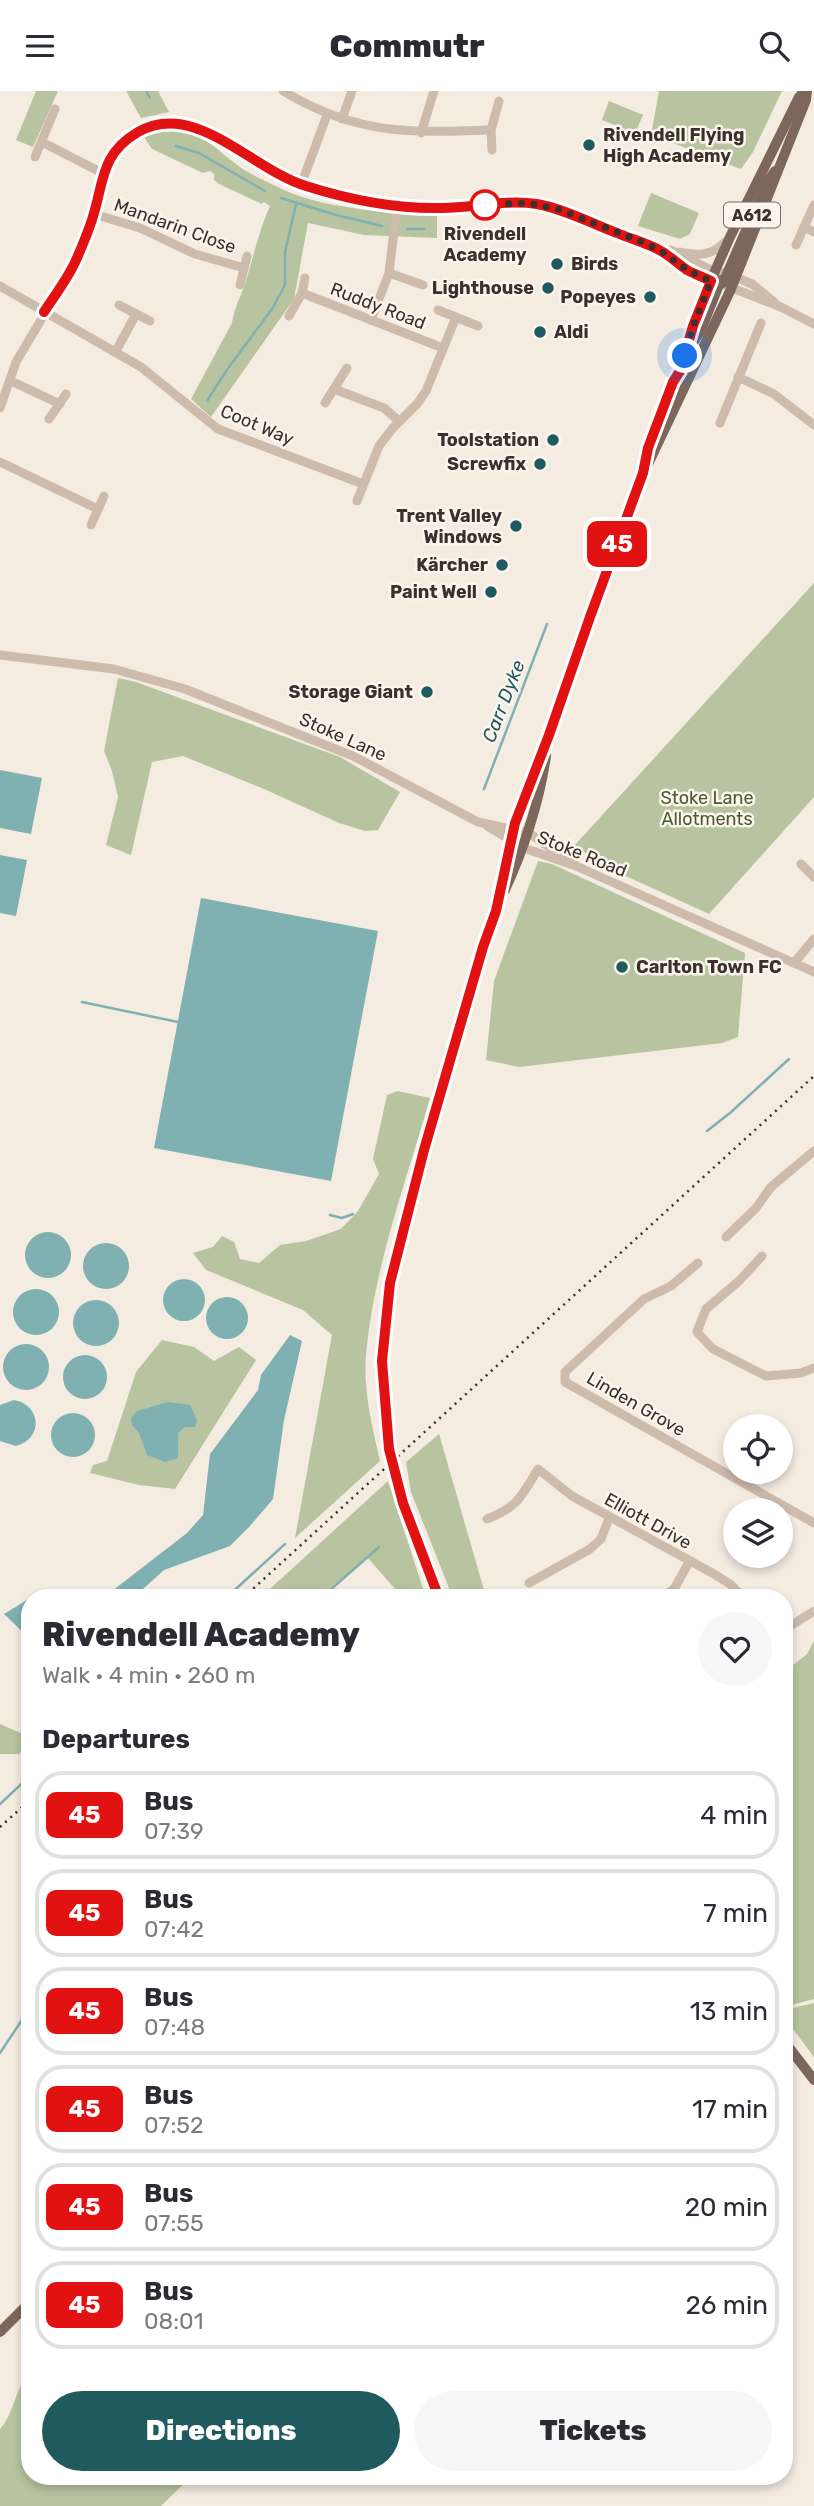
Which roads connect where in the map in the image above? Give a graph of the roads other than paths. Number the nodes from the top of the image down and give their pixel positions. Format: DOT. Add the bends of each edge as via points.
graph roads {
  1 [pos="283,91"];
  2 [pos="352,91"];
  3 [pos="435,91"];
  4 [pos="806,91"];
  5 [pos="499,101"];
  6 [pos="55,109"];
  7 [pos="327,115"];
  8 [pos="342,119"];
  9 [pos="491,130"];
  10 [pos="421,133"];
  11 [pos="42,142"];
  12 [pos="492,149"];
  13 [pos="35,157"];
  14 [pos="102,173"];
  15 [pos="301,185"];
  16 [pos="814,205"];
  17 [pos="397,206"];
  18 [pos="94,214"];
  19 [pos="804,227"];
  20 [pos="814,232"];
  21 [pos="730,237"];
  22 [pos="796,245"];
  23 [pos="666,251"];
  24 [pos="247,256"];
  25 [pos="244,268"];
  26 [pos="389,273"];
  27 [pos="722,277"];
  28 [pos="305,278"];
  29 [pos="240,285"];
  30 [pos="423,285"];
  31 [pos="0,286"];
  32 [pos="731,289"];
  33 [pos="302,293"];
  34 [pos="119,305"];
  35 [pos="780,307"];
  36 [pos="438,310"];
  37 [pos="44,312"];
  38 [pos="136,314"];
  39 [pos="289,316"];
  40 [pos="456,317"];
  41 [pos="150,320"];
  42 [pos="371,320"];
  43 [pos="761,323"];
  44 [pos="814,324"];
  45 [pos="478,326"];
  46 [pos="443,348"];
  47 [pos="116,351"];
  48 [pos="347,368"];
  49 [pos="738,377"];
  50 [pos="10,381"];
  51 [pos="334,389"];
  52 [pos="66,394"];
  53 [pos="325,403"];
  54 [pos="60,404"];
  55 [pos="0,408"];
  56 [pos="50,419"];
  57 [pos="399,421"];
  58 [pos="720,423"];
  59 [pos="814,425"];
  60 [pos="0,463"];
  61 [pos="643,473"];
  62 [pos="363,484"];
  63 [pos="104,496"];
  64 [pos="357,501"];
  65 [pos="98,509"];
  66 [pos="91,525"];
  67 [pos="0,655"];
  68 [pos="549,735"];
  69 [pos="481,823"];
  70 [pos="514,828"];
  71 [pos="529,833"];
  72 [pos="510,841"];
  73 [pos="524,848"];
  74 [pos="801,864"];
  75 [pos="576,866"];
  76 [pos="814,877"];
  77 [pos="496,911"];
  78 [pos="814,939"];
  79 [pos="794,963"];
  80 [pos="814,972"];
  81 [pos="814,1151"];
  82 [pos="726,1237"];
  83 [pos="762,1256"];
  84 [pos="698,1263"];
  85 [pos="814,1368"];
  86 [pos="610,1518"];
  87 [pos="487,1519"];
  88 [pos="814,1523"];
  89 [pos="689,1562"];
  90 [pos="529,1583"];
  91 [pos="436,1589"];
  92 [pos="674,1589"];
  93 [pos="735,1589"];
  94 [pos="814,1611"];
  95 [pos="793,1624"];
  96 [pos="793,2053"];
  97 [pos="814,2080"];
  98 [pos="21,2311"];
  99 [pos="0,2332"];
  1 -- 7 [label="street"];
  2 -- 8 [label="street"];
  3 -- 10 [label="street"];
  4 -- 21 [label="main road, A612"];
  4 -- 27 [label="main road, A612" via="783,160"];
  5 -- 9 [label="street"];
  6 -- 11 [label="street"];
  7 -- 8 [label="street"];
  7 -- 15 [label="street"];
  8 -- 10 [label="street"];
  9 -- 10 [label="street"];
  9 -- 12 [label="street"];
  11 -- 13 [label="street"];
  11 -- 14 [label="street"];
  14 -- 15 [label="street" via="118,149 136,134 174,123 205,131"];
  14 -- 18 [label="street"];
  15 -- 17 [label="street"];
  16 -- 19 [label="street"];
  17 -- 23 [label="street" via="539,205"];
  17 -- 26 [label="street"];
  18 -- 25 [label="street, Mandarin Close"];
  18 -- 37 [label="street" via="76,261"];
  19 -- 20 [label="street"];
  19 -- 22 [label="street"];
  21 -- 23 [label="street" via="712,253"];
  21 -- 27 [label="main road, A612"];
  23 -- 27 [label="street" via="689,271"];
  24 -- 25 [label="street, Mandarin Close"];
  25 -- 29 [label="street, Mandarin Close"];
  26 -- 30 [label="street"];
  26 -- 42 [label="street"];
  27 -- 32 [label="main road, A612"];
  27 -- 35 [label="street" via="752,284"];
  27 -- 61 [label="main road, A612" via="693,326"];
  28 -- 33 [label="street"];
  31 -- 37 [label="street, Coot Way"];
  32 -- 35 [label="street"];
  32 -- 61 [label="main road, A612"];
  33 -- 39 [label="street"];
  33 -- 42 [label="street, Ruddy Road"];
  34 -- 38 [label="street"];
  35 -- 44 [label="street"];
  36 -- 40 [label="street"];
  37 -- 47 [label="street, Coot Way"];
  37 -- 50 [label="street"];
  38 -- 41 [label="street"];
  38 -- 47 [label="street"];
  40 -- 45 [label="street"];
  40 -- 46 [label="street"];
  42 -- 46 [label="street, Ruddy Road"];
  43 -- 49 [label="street"];
  46 -- 57 [label="street" via="422,398"];
  47 -- 62 [label="street, Coot Way" via="218,429"];
  48 -- 51 [label="street"];
  49 -- 58 [label="street"];
  49 -- 59 [label="street" via="774,394"];
  50 -- 54 [label="street"];
  50 -- 55 [label="street"];
  51 -- 53 [label="street"];
  51 -- 57 [label="street" via="384,408"];
  52 -- 54 [label="street"];
  54 -- 56 [label="street"];
  57 -- 62 [label="street" via="379,446"];
  60 -- 65 [label="street"];
  61 -- 68 [label="main road, A612"];
  62 -- 64 [label="street"];
  63 -- 65 [label="street"];
  65 -- 66 [label="street"];
  67 -- 69 [label="street, Stoke Lane" via="114,669 185,689 353,756"];
  68 -- 70 [label="main road, A612"];
  68 -- 71 [label="main road, A612"];
  69 -- 70 [label="street, Stoke Lane"];
  69 -- 72 [label="street, Stoke Road"];
  70 -- 71 [label="street, Stoke Lane"];
  70 -- 72 [label="main road, A612"];
  71 -- 73 [label="main road, A612"];
  71 -- 75 [label="street, Stoke Lane"];
  72 -- 73 [label="street, Stoke Road"];
  72 -- 77 [label="main road, A612"];
  73 -- 75 [label="street, Stoke Road"];
  73 -- 77 [label="main road, A612"];
  74 -- 76 [label="street"];
  75 -- 79 [label="street, Stoke Road"];
  77 -- 91 [label="main road, A612, bridge" via="424,1150 385,1315 382,1361 389,1449"];
  78 -- 79 [label="street"];
  79 -- 80 [label="street"];
  81 -- 82 [label="street" via="771,1187"];
  83 -- 85 [label="street" via="706,1309 697,1332 713,1349 766,1376"];
  84 -- 88 [label="street, Linden Grove" via="671,1286 644,1299 565,1372 565,1383"];
  86 -- 87 [label="street, Elliott Drive" via="538,1469 520,1499"];
  86 -- 89 [label="street, Elliott Drive"];
  86 -- 90 [label="street" via="601,1539 590,1549"];
  89 -- 92 [label="street"];
  89 -- 93 [label="street, Elliott Drive"];
  94 -- 95 [label="street"];
  96 -- 97 [label="main road"];
  98 -- 99 [label="main road"];
}
